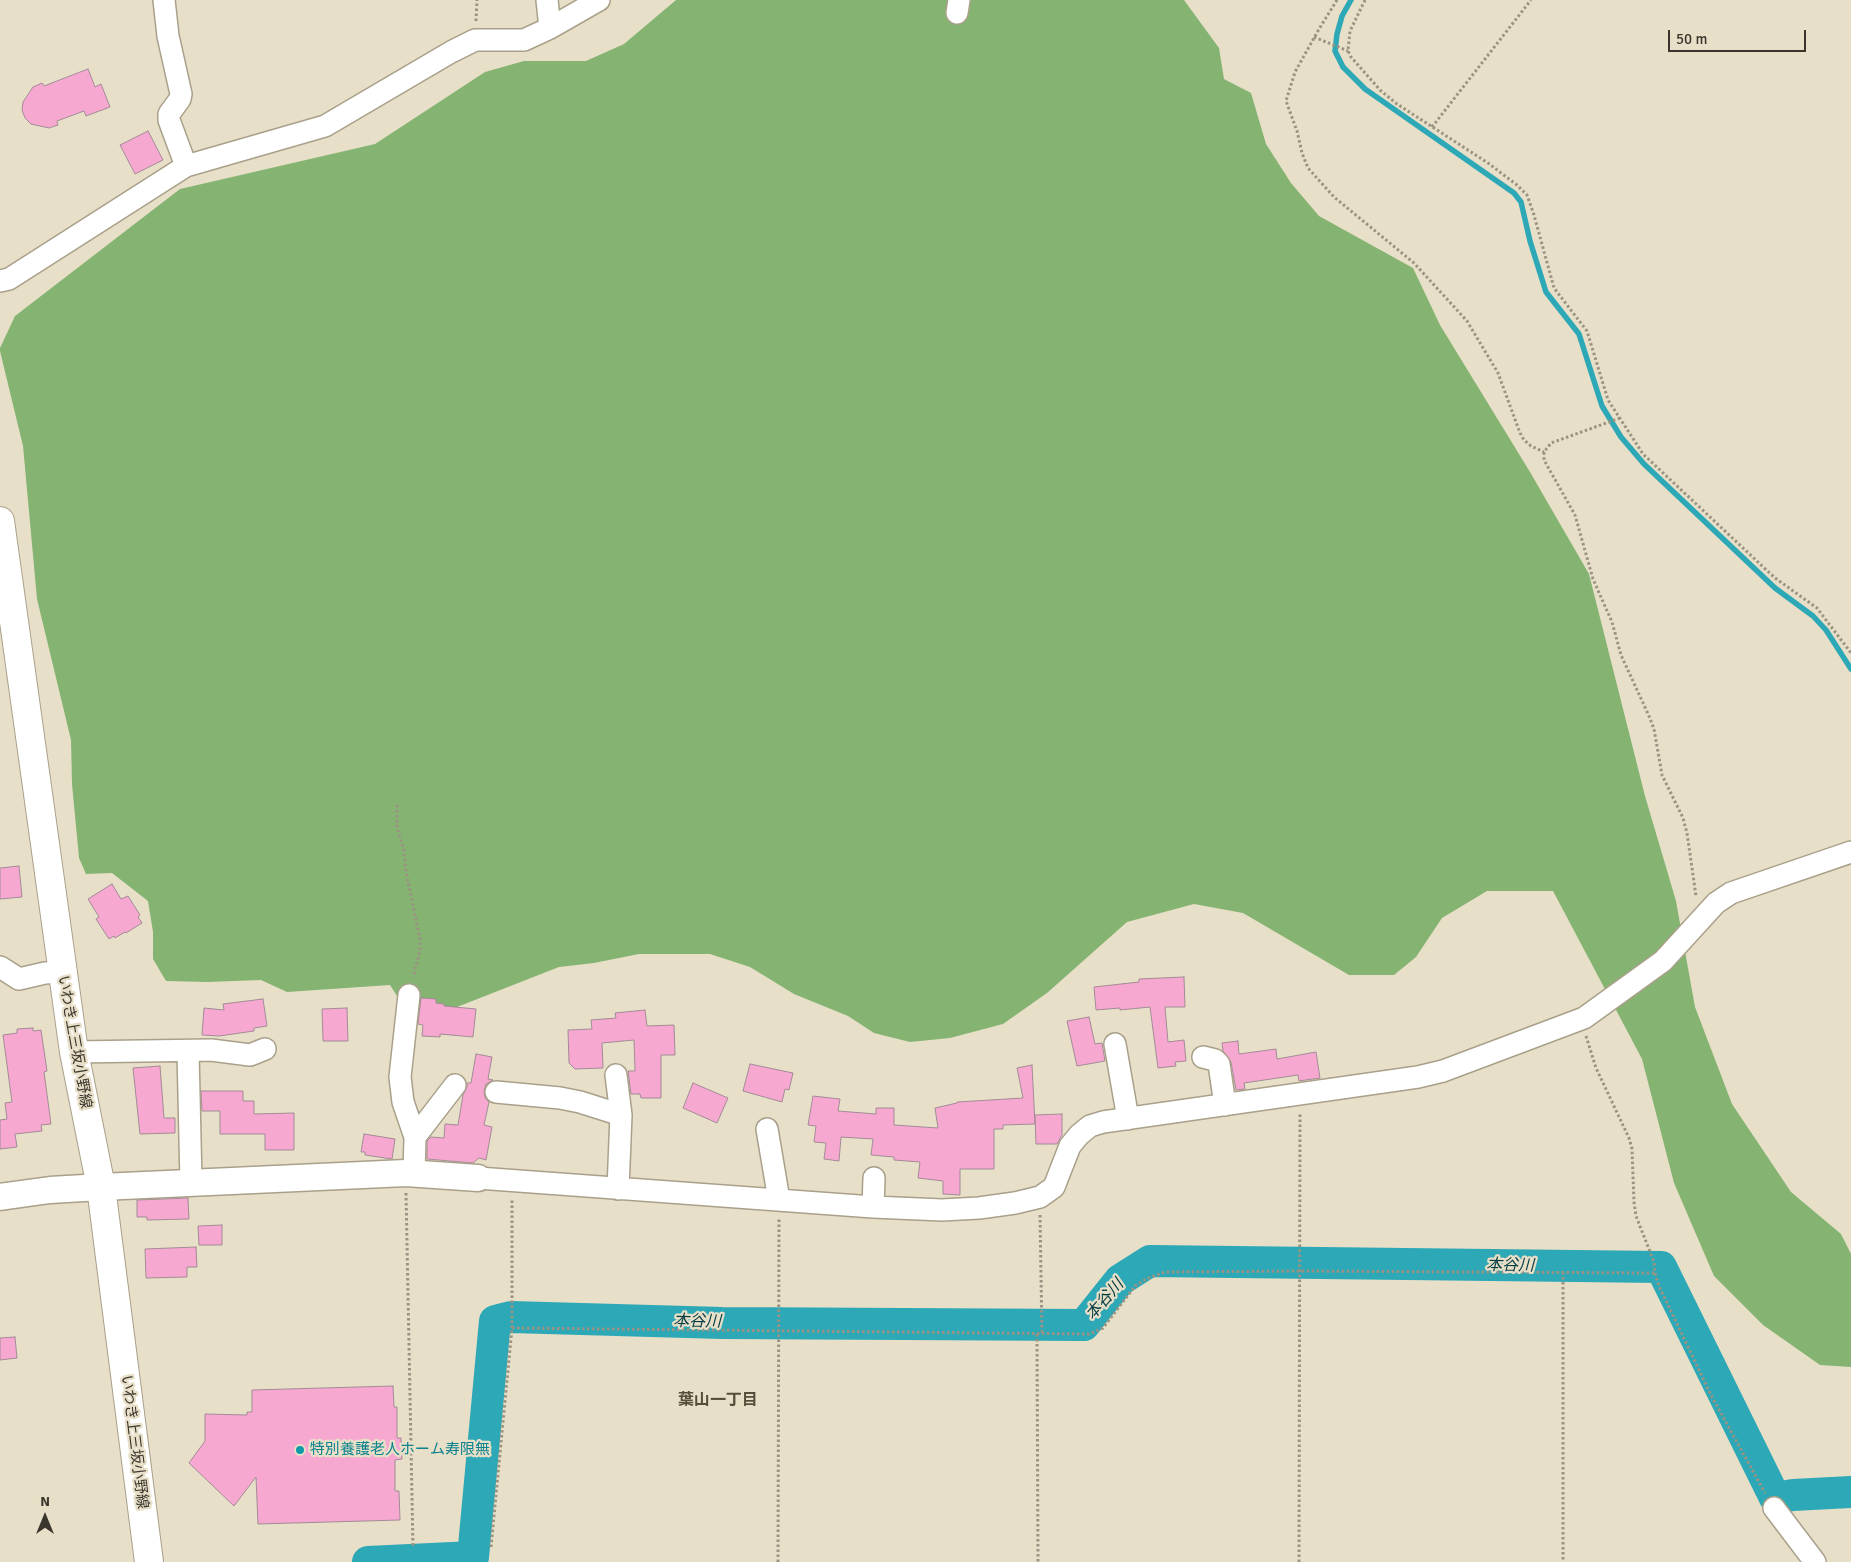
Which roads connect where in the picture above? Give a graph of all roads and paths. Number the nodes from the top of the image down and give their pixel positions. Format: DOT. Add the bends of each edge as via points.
graph roads {
  1 [pos="164,0"];
  2 [pos="547,0"];
  3 [pos="599,0"];
  4 [pos="1336,0"];
  5 [pos="1364,0"];
  6 [pos="1531,0"];
  7 [pos="550,28"];
  8 [pos="1314,37"];
  9 [pos="1348,51"];
  10 [pos="1432,127"];
  11 [pos="186,166"];
  12 [pos="0,281"];
  13 [pos="1620,418"];
  14 [pos="1544,452"];
  15 [pos="0,521"];
  16 [pos="1851,653"];
  17 [pos="397,805"];
  18 [pos="1851,852"];
  19 [pos="1703,918"];
  20 [pos="0,967"];
  21 [pos="62,972"];
  22 [pos="410,995"];
  23 [pos="1580,1019"];
  24 [pos="1115,1044"];
  25 [pos="265,1049"];
  26 [pos="188,1050"];
  27 [pos="74,1052"];
  28 [pos="1203,1057"];
  29 [pos="616,1075"];
  30 [pos="455,1085"];
  31 [pos="496,1092"];
  32 [pos="1300,1094"];
  33 [pos="1225,1105"];
  34 [pos="621,1115"];
  35 [pos="1128,1119"];
  36 [pos="767,1128"];
  37 [pos="415,1137"];
  38 [pos="410,1173"];
  39 [pos="478,1178"];
  40 [pos="874,1178"];
  41 [pos="512,1181"];
  42 [pos="191,1183"];
  43 [pos="101,1187"];
  44 [pos="618,1189"];
  45 [pos="0,1197"];
  46 [pos="1040,1197"];
  47 [pos="779,1200"];
  48 [pos="873,1207"];
  49 [pos="1300,1271"];
  50 [pos="1563,1272"];
  51 [pos="1655,1273"];
  52 [pos="512,1328"];
  53 [pos="778,1328"];
  54 [pos="1042,1332"];
  55 [pos="1037,1334"];
  56 [pos="1774,1508"];
  57 [pos="491,1546"];
  58 [pos="413,1548"];
  59 [pos="149,1562"];
  60 [pos="778,1562"];
  61 [pos="1038,1562"];
  62 [pos="1299,1562"];
  63 [pos="1563,1562"];
  64 [pos="1815,1562"];
  1 -- 11 [label="street" via="180,94 169,120"];
  2 -- 7 [label="street"];
  3 -- 7 [label="street"];
  4 -- 8 [label="path"];
  5 -- 9 [label="path" via="1350,31"];
  6 -- 10 [label="path"];
  7 -- 11 [label="street" via="524,40 476,40 325,126"];
  8 -- 9 [label="path"];
  8 -- 14 [label="path" via="1295,72 1286,101 1308,168 1334,197 1414,263 1468,321 1498,373 1520,434 1531,446"];
  9 -- 10 [label="path" via="1380,90"];
  10 -- 13 [label="path" via="1518,184 1527,195 1554,288 1587,331 1608,400"];
  11 -- 12 [label="street" via="9,279"];
  13 -- 14 [label="path" via="1551,443"];
  13 -- 16 [label="path" via="1643,454 1775,578 1817,608"];
  14 -- 19 [label="path" via="1544,460 1575,515 1593,579 1612,622 1621,656 1652,722 1662,775 1687,832 1698,907"];
  15 -- 21 [label="main road, いわき上三坂小野線"];
  17 -- 22 [label="path" via="397,827 420,939"];
  18 -- 19 [label="street" via="1731,893 1716,902"];
  19 -- 23 [label="street" via="1663,961"];
  20 -- 21 [label="street" via="19,979 45,972"];
  21 -- 27 [label="main road, いわき上三坂小野線"];
  22 -- 37 [label="street" via="400,1077 403,1102"];
  23 -- 32 [label="street" via="1443,1071"];
  23 -- 51 [label="path" via="1596,1068 1629,1138 1636,1216 1654,1262"];
  24 -- 35 [label="street"];
  25 -- 26 [label="street" via="250,1055"];
  26 -- 27 [label="street"];
  26 -- 42 [label="street"];
  27 -- 43 [label="main road, いわき上三坂小野線"];
  28 -- 33 [label="street" via="1219,1064"];
  29 -- 34 [label="street"];
  30 -- 37 [label="street"];
  31 -- 34 [label="street" via="560,1098"];
  32 -- 33 [label="street"];
  32 -- 49 [label="path"];
  33 -- 35 [label="street"];
  34 -- 44 [label="street"];
  35 -- 46 [label="street" via="1090,1126 1078,1135 1070,1146 1054,1187"];
  36 -- 47 [label="street"];
  37 -- 38 [label="street"];
  38 -- 39 [label="street"];
  38 -- 42 [label="street"];
  38 -- 58 [label="path"];
  39 -- 41 [label="street"];
  40 -- 48 [label="street"];
  41 -- 44 [label="street"];
  41 -- 52 [label="path"];
  42 -- 43 [label="street"];
  43 -- 45 [label="street"];
  43 -- 59 [label="main road, いわき上三坂小野線"];
  44 -- 47 [label="street"];
  46 -- 48 [label="street" via="979,1208"];
  46 -- 54 [label="path"];
  47 -- 48 [label="street"];
  47 -- 53 [label="path"];
  49 -- 50 [label="path"];
  49 -- 54 [label="path" via="1165,1272 1135,1286 1103,1328 1096,1332"];
  49 -- 62 [label="path"];
  50 -- 51 [label="path"];
  50 -- 63 [label="path"];
  51 -- 56 [label="path" via="1711,1396"];
  52 -- 53 [label="path"];
  52 -- 57 [label="path"];
  53 -- 55 [label="path"];
  53 -- 60 [label="path"];
  54 -- 55 [label="path"];
  55 -- 61 [label="path"];
  56 -- 64 [label="street"];
}
